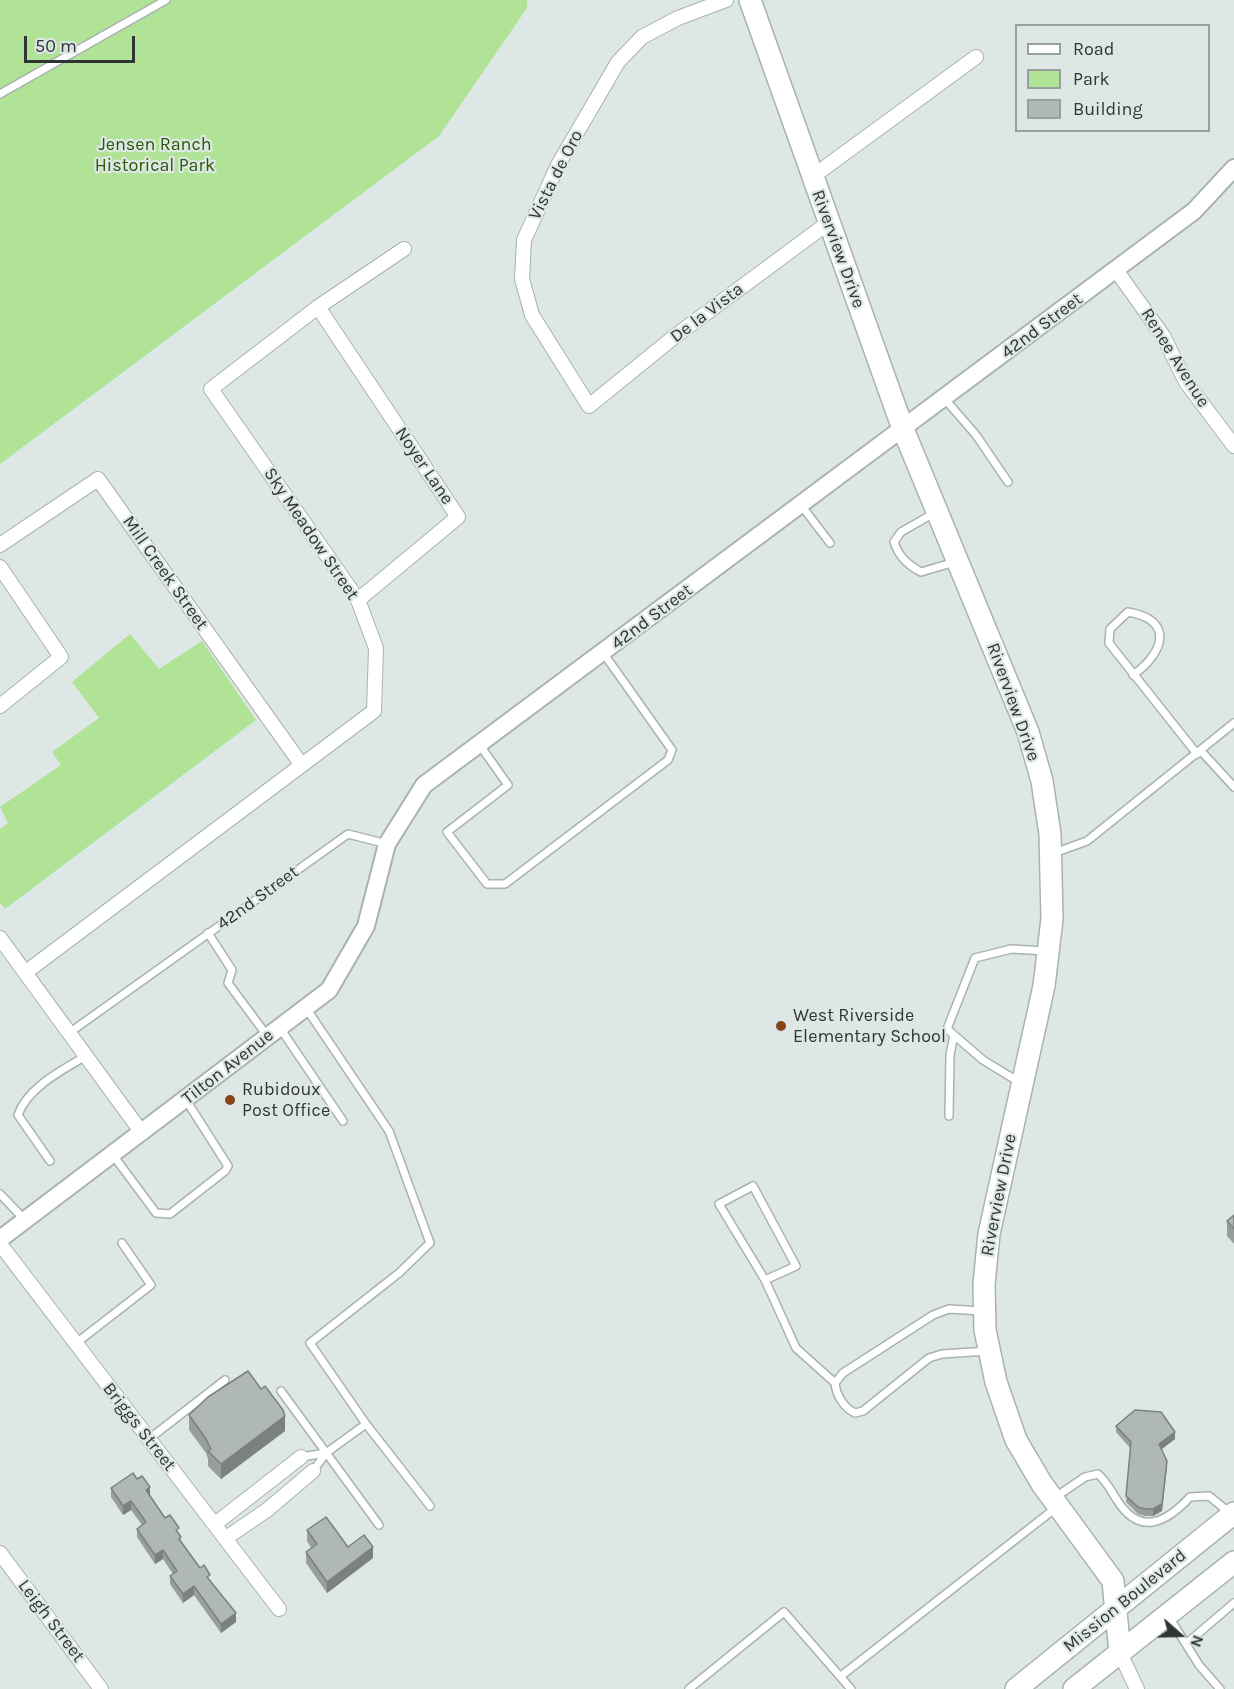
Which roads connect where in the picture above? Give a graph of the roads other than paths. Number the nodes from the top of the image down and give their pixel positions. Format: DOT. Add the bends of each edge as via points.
graph roads {
  1 [pos="166,0"];
  2 [pos="726,0"];
  3 [pos="750,0"];
  4 [pos="976,57"];
  5 [pos="0,94"];
  6 [pos="1234,168"];
  7 [pos="812,177"];
  8 [pos="828,223"];
  9 [pos="404,249"];
  10 [pos="1116,270"];
  11 [pos="318,307"];
  12 [pos="944,398"];
  13 [pos="589,406"];
  14 [pos="903,429"];
  15 [pos="1234,446"];
  16 [pos="1008,482"];
  17 [pos="801,504"];
  18 [pos="937,511"];
  19 [pos="830,543"];
  20 [pos="0,545"];
  21 [pos="958,561"];
  22 [pos="0,567"];
  23 [pos="358,600"];
  24 [pos="604,654"];
  25 [pos="1133,675"];
  26 [pos="0,706"];
  27 [pos="1234,723"];
  28 [pos="479,744"];
  29 [pos="1199,752"];
  30 [pos="301,764"];
  31 [pos="1234,787"];
  32 [pos="387,844"];
  33 [pos="1051,854"];
  34 [pos="208,933"];
  35 [pos="0,938"];
  36 [pos="1048,951"];
  37 [pos="26,972"];
  38 [pos="306,1008"];
  39 [pos="274,1032"];
  40 [pos="69,1033"];
  41 [pos="954,1035"];
  42 [pos="86,1056"];
  43 [pos="1022,1084"];
  44 [pos="186,1100"];
  45 [pos="949,1116"];
  46 [pos="343,1121"];
  47 [pos="142,1133"];
  48 [pos="113,1155"];
  49 [pos="50,1161"];
  50 [pos="0,1194"];
  51 [pos="25,1220"];
  52 [pos="0,1239"];
  53 [pos="122,1243"];
  54 [pos="0,1244"];
  55 [pos="765,1280"];
  56 [pos="985,1311"];
  57 [pos="75,1344"];
  58 [pos="990,1351"];
  59 [pos="225,1380"];
  60 [pos="835,1383"];
  61 [pos="281,1391"];
  62 [pos="366,1424"];
  63 [pos="147,1440"];
  64 [pos="326,1453"];
  65 [pos="302,1457"];
  66 [pos="313,1471"];
  67 [pos="273,1479"];
  68 [pos="284,1495"];
  69 [pos="1056,1502"];
  70 [pos="430,1506"];
  71 [pos="1233,1514"];
  72 [pos="214,1524"];
  73 [pos="379,1526"];
  74 [pos="226,1538"];
  75 [pos="0,1552"];
  76 [pos="1234,1562"];
  77 [pos="1234,1603"];
  78 [pos="279,1609"];
  79 [pos="1116,1610"];
  80 [pos="1167,1615"];
  81 [pos="1187,1643"];
  82 [pos="1120,1653"];
  83 [pos="841,1676"];
  84 [pos="101,1689"];
  85 [pos="689,1689"];
  86 [pos="851,1689"];
  87 [pos="1016,1689"];
  88 [pos="1074,1689"];
  89 [pos="1137,1689"];
  90 [pos="1220,1689"];
  1 -- 5 [label="lane"];
  2 -- 13 [label="street, Vista de Oro" via="642,37 618,62 558,165 524,240 522,279 532,315"];
  3 -- 7 [label="main road, Riverview Drive"];
  4 -- 7 [label="street"];
  6 -- 10 [label="street, 42nd Street" via="1194,211"];
  7 -- 8 [label="main road, Riverview Drive"];
  8 -- 13 [label="street, De la Vista" via="674,337"];
  8 -- 14 [label="main road, Riverview Drive"];
  9 -- 11 [label="street, Sky Meadow Street"];
  10 -- 12 [label="street, 42nd Street"];
  10 -- 15 [label="street, Renee Avenue" via="1163,336 1186,382"];
  11 -- 23 [label="street, Noyer Lane" via="458,517"];
  11 -- 23 [label="street, Sky Meadow Street" via="211,389"];
  12 -- 14 [label="street, 42nd Street"];
  12 -- 16 [label="lane" via="976,435"];
  14 -- 17 [label="street, 42nd Street"];
  14 -- 18 [label="main road, Riverview Drive"];
  17 -- 19 [label="lane"];
  17 -- 24 [label="street, 42nd Street"];
  18 -- 21 [label="main road, Riverview Drive"];
  18 -- 21 [label="lane" via="901,532 894,542 898,553 921,572"];
  20 -- 30 [label="street, Mill Creek Street" via="98,479"];
  21 -- 33 [label="main road, Riverview Drive" via="1028,732 1042,781"];
  22 -- 26 [label="street" via="61,657"];
  23 -- 30 [label="street, Sky Meadow Street" via="376,648 374,711"];
  24 -- 28 [label="street, 42nd Street"];
  24 -- 28 [label="lane" via="672,750 668,760 505,884 487,884 447,832 508,785"];
  25 -- 25 [label="lane" via="1108,643 1110,629 1128,612 1145,615 1156,625 1160,636 1151,662"];
  25 -- 29 [label="lane"];
  27 -- 29 [label="lane"];
  28 -- 32 [label="street, 42nd Street" via="424,785"];
  29 -- 31 [label="lane"];
  29 -- 33 [label="lane" via="1087,841"];
  30 -- 37 [label="street, Sky Meadow Street"];
  32 -- 34 [label="lane, 42nd Street" via="348,834"];
  32 -- 38 [label="street, Tilton Avenue" via="366,926 329,990"];
  33 -- 36 [label="main road, Riverview Drive" via="1052,919"];
  34 -- 39 [label="lane" via="232,970 228,983"];
  34 -- 40 [label="lane, 42nd Street"];
  35 -- 37 [label="street"];
  36 -- 41 [label="lane" via="1011,949 975,958 947,1029"];
  36 -- 43 [label="main road, Riverview Drive"];
  37 -- 40 [label="street"];
  38 -- 39 [label="street, Tilton Avenue"];
  38 -- 62 [label="lane" via="388,1131 430,1243 399,1273 310,1343"];
  39 -- 44 [label="street, Tilton Avenue"];
  39 -- 46 [label="lane"];
  40 -- 42 [label="street"];
  41 -- 43 [label="lane" via="983,1060"];
  41 -- 45 [label="lane"];
  42 -- 47 [label="street"];
  42 -- 49 [label="lane" via="56,1074 22,1103 18,1115"];
  43 -- 56 [label="main road, Riverview Drive" via="989,1234"];
  44 -- 47 [label="street, Tilton Avenue"];
  44 -- 48 [label="lane" via="228,1166 170,1214 156,1213"];
  47 -- 48 [label="street, Tilton Avenue"];
  48 -- 51 [label="street, Tilton Avenue"];
  50 -- 51 [label="lane"];
  51 -- 52 [label="street, Tilton Avenue"];
  53 -- 57 [label="lane" via="151,1285"];
  54 -- 57 [label="street, Briggs Street"];
  55 -- 55 [label="lane" via="796,1266 753,1186 719,1204"];
  55 -- 60 [label="lane" via="796,1347"];
  56 -- 58 [label="main road, Riverview Drive"];
  56 -- 60 [label="lane" via="950,1309 933,1315 843,1373"];
  57 -- 63 [label="street, Briggs Street"];
  58 -- 60 [label="lane" via="929,1358 863,1411 855,1413 836,1392"];
  58 -- 69 [label="main road, Riverview Drive" via="1016,1440"];
  59 -- 63 [label="lane"];
  61 -- 64 [label="lane"];
  62 -- 64 [label="lane"];
  62 -- 70 [label="lane"];
  63 -- 72 [label="street, Briggs Street"];
  64 -- 65 [label="lane"];
  64 -- 66 [label="lane"];
  64 -- 73 [label="lane"];
  65 -- 67 [label="street"];
  66 -- 68 [label="street"];
  67 -- 68 [label="street"];
  67 -- 72 [label="street"];
  68 -- 74 [label="street"];
  69 -- 71 [label="lane" via="1085,1477 1098,1474 1109,1483 1117,1501 1133,1518 1156,1523 1174,1515 1190,1497 1209,1496"];
  69 -- 79 [label="main road, Riverview Drive" via="1113,1581"];
  69 -- 83 [label="lane"];
  71 -- 79 [label="main road, Mission Boulevard"];
  72 -- 74 [label="street, Briggs Street"];
  74 -- 78 [label="street, Briggs Street"];
  75 -- 84 [label="street, Leigh Street"];
  76 -- 80 [label="main road, Mission Boulevard"];
  77 -- 81 [label="lane"];
  79 -- 82 [label="main road, Riverview Drive"];
  79 -- 87 [label="main road, Mission Boulevard"];
  80 -- 81 [label="lane"];
  80 -- 82 [label="main road, Mission Boulevard"];
  81 -- 90 [label="lane" via="1199,1665"];
  82 -- 88 [label="main road, Mission Boulevard"];
  82 -- 89 [label="street, Riverview Drive"];
  83 -- 85 [label="lane" via="784,1612"];
  83 -- 86 [label="lane"];
}
